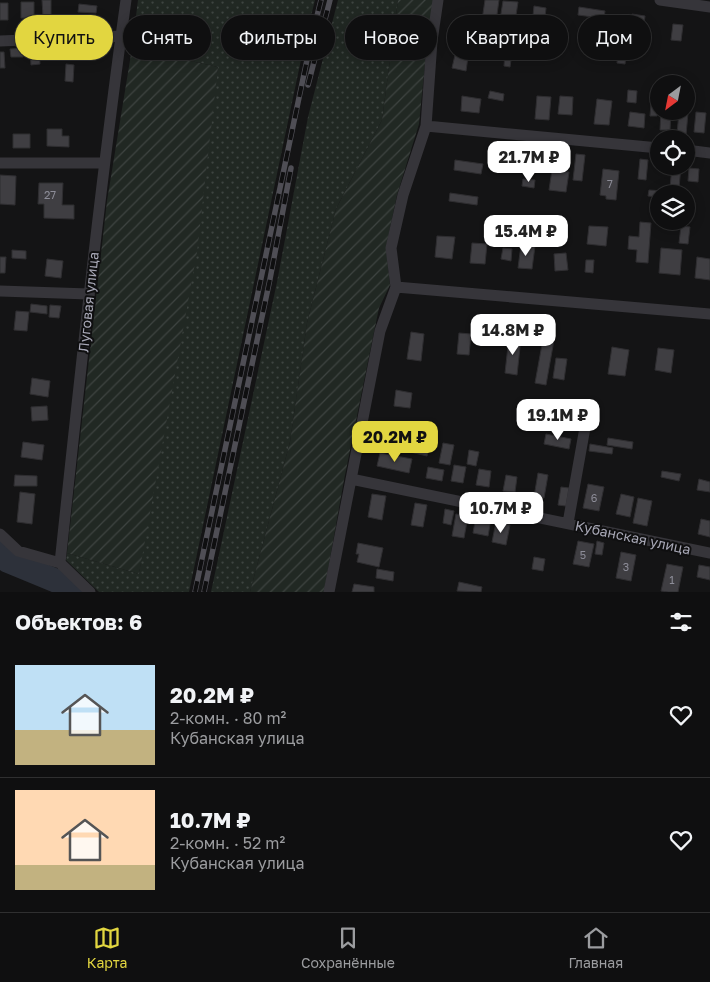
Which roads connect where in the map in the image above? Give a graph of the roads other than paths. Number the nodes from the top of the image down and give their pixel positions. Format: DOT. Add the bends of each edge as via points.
graph roads {
  1 [pos="126,0"];
  2 [pos="438,0"];
  3 [pos="660,0"];
  4 [pos="710,7"];
  5 [pos="121,36"];
  6 [pos="0,41"];
  7 [pos="426,126"];
  8 [pos="650,147"];
  9 [pos="695,151"];
  10 [pos="710,153"];
  11 [pos="0,163"];
  12 [pos="104,163"];
  13 [pos="396,287"];
  14 [pos="0,291"];
  15 [pos="89,294"];
  16 [pos="710,314"];
  17 [pos="589,405"];
  18 [pos="351,479"];
  19 [pos="568,523"];
  20 [pos="0,534"];
  21 [pos="710,553"];
  22 [pos="60,563"];
  23 [pos="90,592"];
  24 [pos="329,592"];
  1 -- 5 [label="street, Луговая улица"];
  2 -- 7 [label="street"];
  3 -- 4 [label="street"];
  5 -- 6 [label="street"];
  5 -- 12 [label="street, Луговая улица"];
  7 -- 8 [label="street"];
  7 -- 13 [label="street" via="403,195 391,248"];
  9 -- 10 [label="street"];
  11 -- 12 [label="street"];
  12 -- 15 [label="street, Луговая улица"];
  13 -- 16 [label="street"];
  13 -- 18 [label="street" via="380,331"];
  14 -- 15 [label="street"];
  15 -- 22 [label="street, Луговая улица"];
  17 -- 19 [label="street"];
  18 -- 19 [label="street, Кубанская улица"];
  18 -- 24 [label="street"];
  19 -- 21 [label="street, Кубанская улица"];
  20 -- 22 [label="street" via="18,551"];
  22 -- 23 [label="street"];
}
